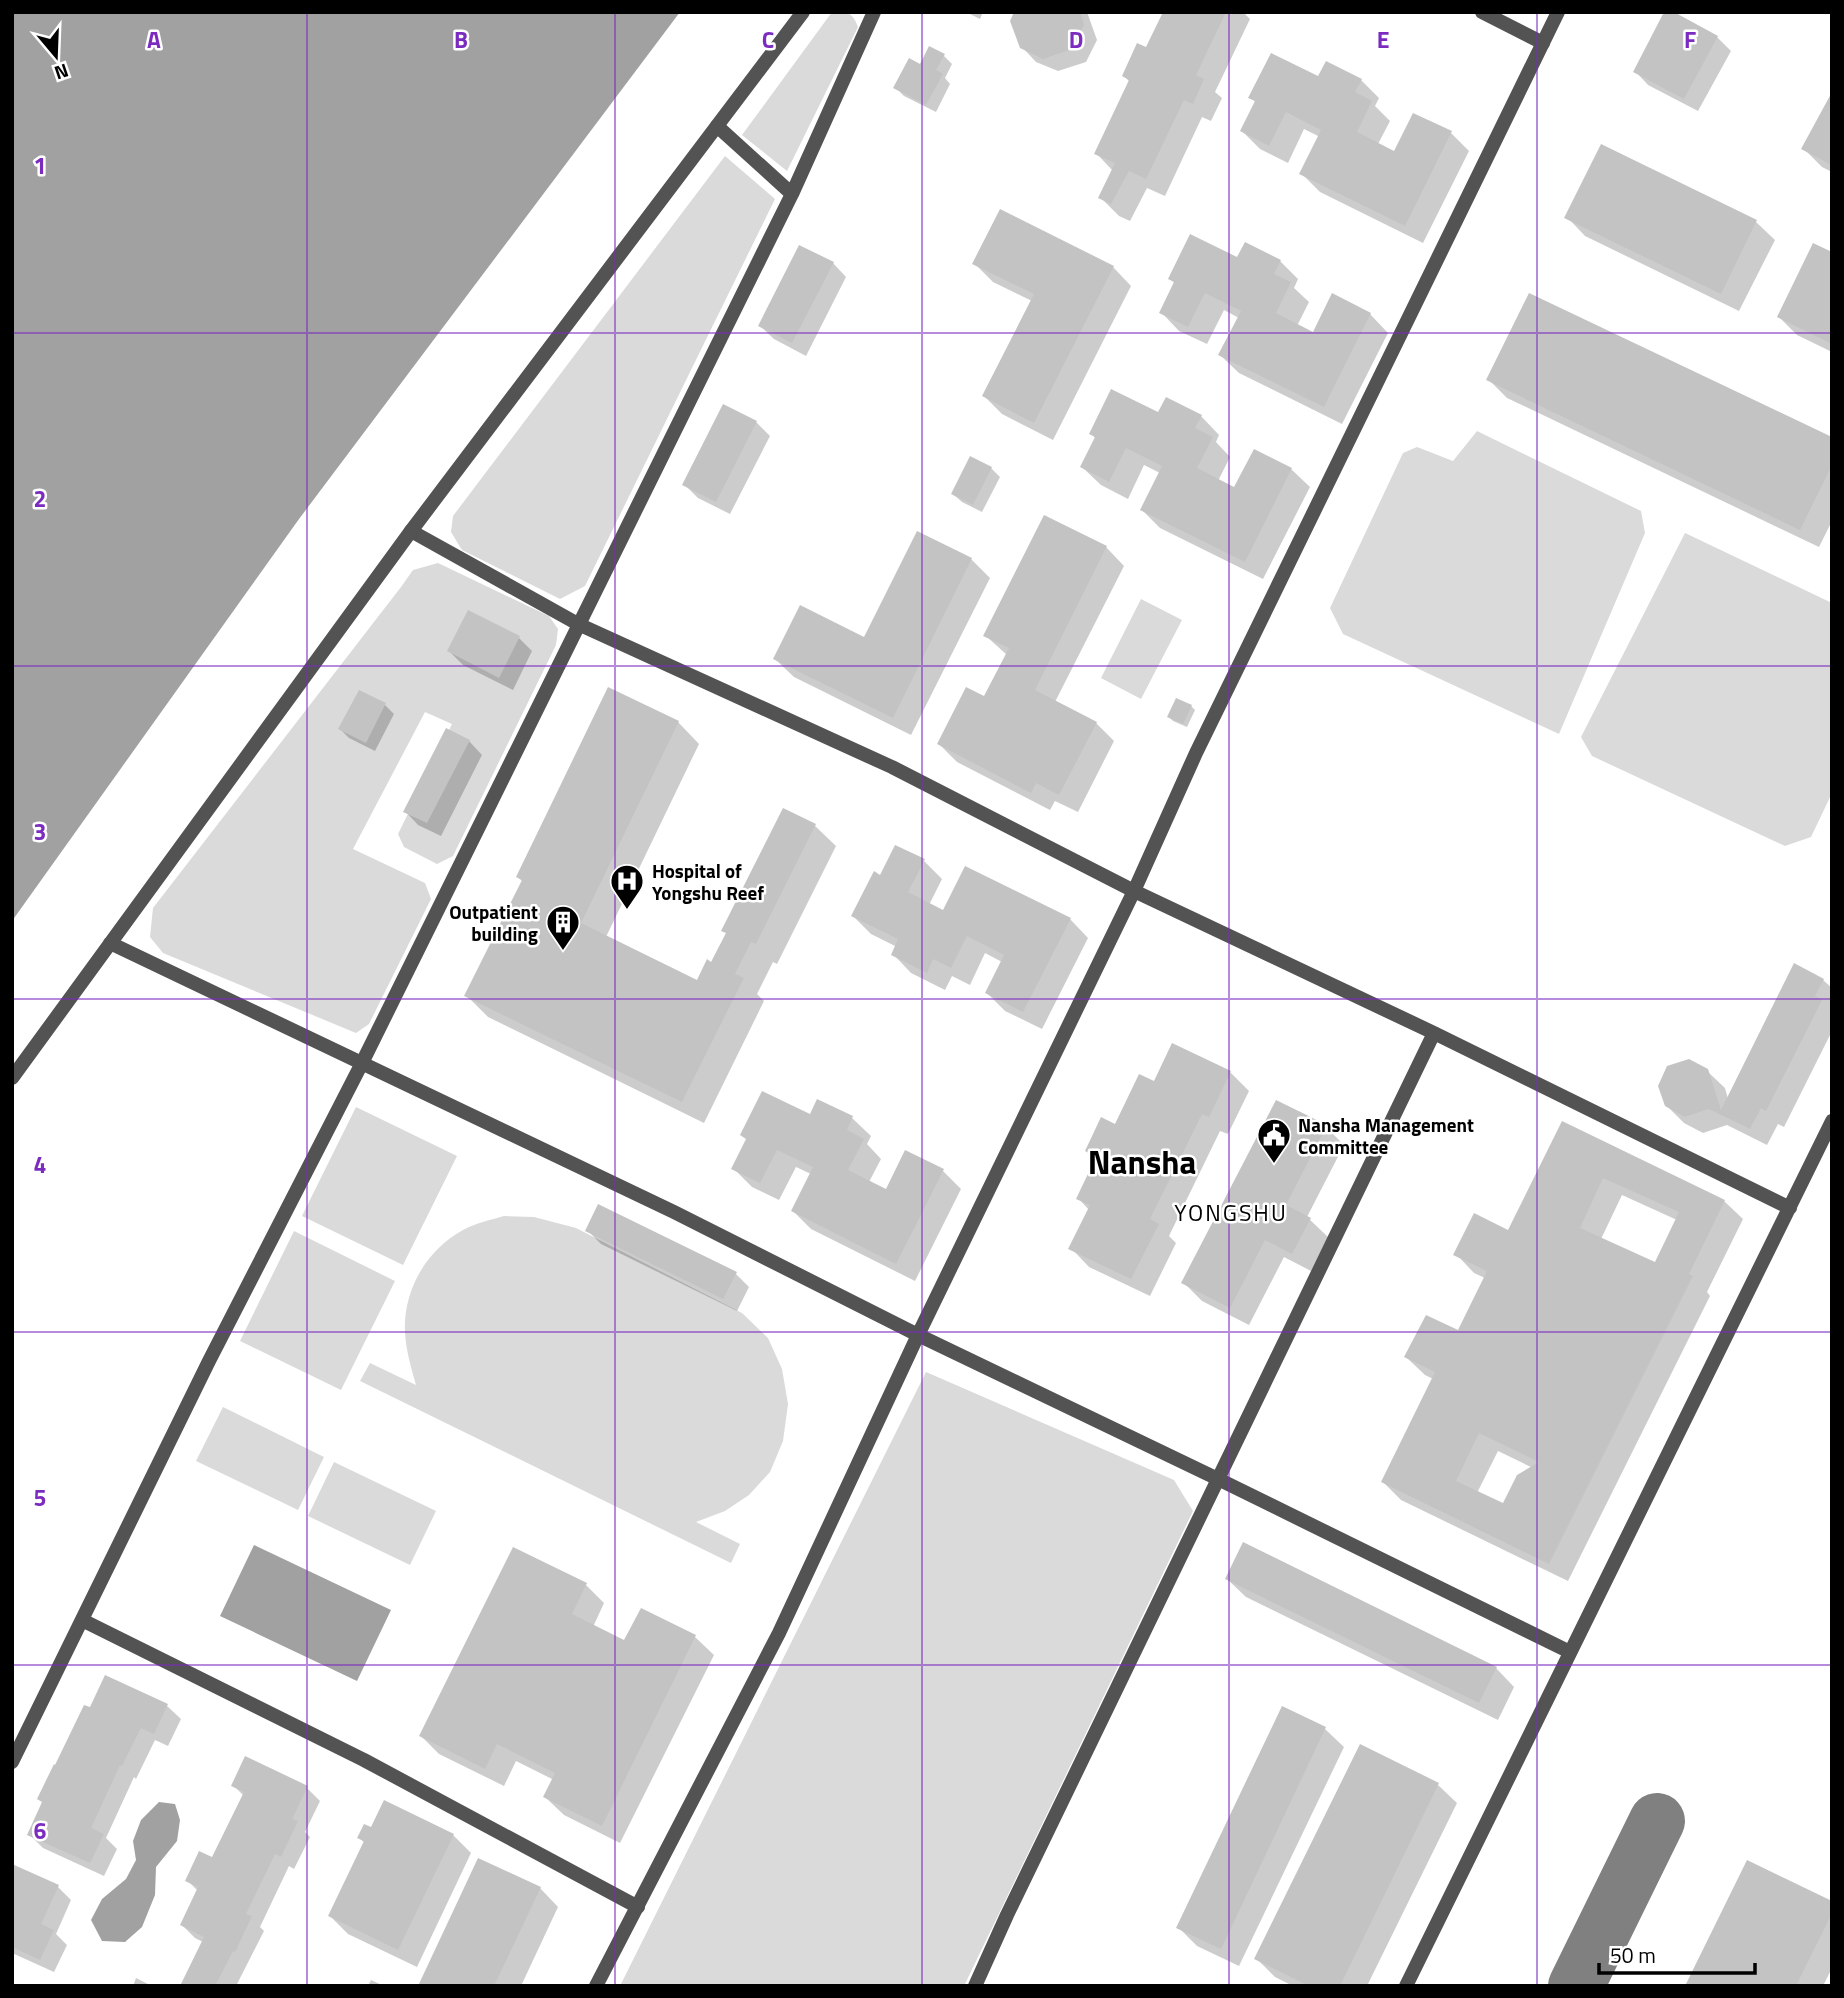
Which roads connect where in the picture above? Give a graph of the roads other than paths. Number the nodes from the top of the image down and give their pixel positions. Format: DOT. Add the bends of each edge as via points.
graph roads {
  1 [pos="803,12"];
  2 [pos="874,12"];
  3 [pos="1482,12"];
  4 [pos="1558,12"];
  5 [pos="1543,43"];
  6 [pos="717,126"];
  7 [pos="792,194"];
  8 [pos="411,531"];
  9 [pos="578,624"];
  10 [pos="1134,891"];
  11 [pos="110,943"];
  12 [pos="1434,1033"];
  13 [pos="362,1063"];
  14 [pos="12,1078"];
  15 [pos="1832,1121"];
  16 [pos="1790,1208"];
  17 [pos="918,1335"];
  18 [pos="1218,1479"];
  19 [pos="82,1620"];
  20 [pos="1570,1652"];
  21 [pos="12,1762"];
  22 [pos="638,1907"];
  23 [pos="596,1986"];
  24 [pos="975,1986"];
  25 [pos="1406,1986"];
  1 -- 6 [label="street"];
  2 -- 7 [label="street"];
  3 -- 5 [label="street"];
  4 -- 5 [label="street"];
  5 -- 10 [label="street" via="1196,753"];
  6 -- 7 [label="street"];
  6 -- 8 [label="street"];
  7 -- 9 [label="street"];
  8 -- 9 [label="street"];
  8 -- 11 [label="street"];
  9 -- 10 [label="street" via="892,767"];
  9 -- 13 [label="street"];
  10 -- 12 [label="street"];
  10 -- 17 [label="street"];
  11 -- 13 [label="street"];
  11 -- 14 [label="street"];
  12 -- 16 [label="street"];
  12 -- 18 [label="street"];
  13 -- 17 [label="street"];
  13 -- 19 [label="street"];
  15 -- 16 [label="street"];
  16 -- 20 [label="street"];
  17 -- 18 [label="street"];
  17 -- 22 [label="street" via="779,1633"];
  18 -- 20 [label="street"];
  18 -- 24 [label="street"];
  19 -- 21 [label="street"];
  19 -- 22 [label="street" via="365,1760"];
  20 -- 25 [label="street"];
  22 -- 23 [label="street"];
}
